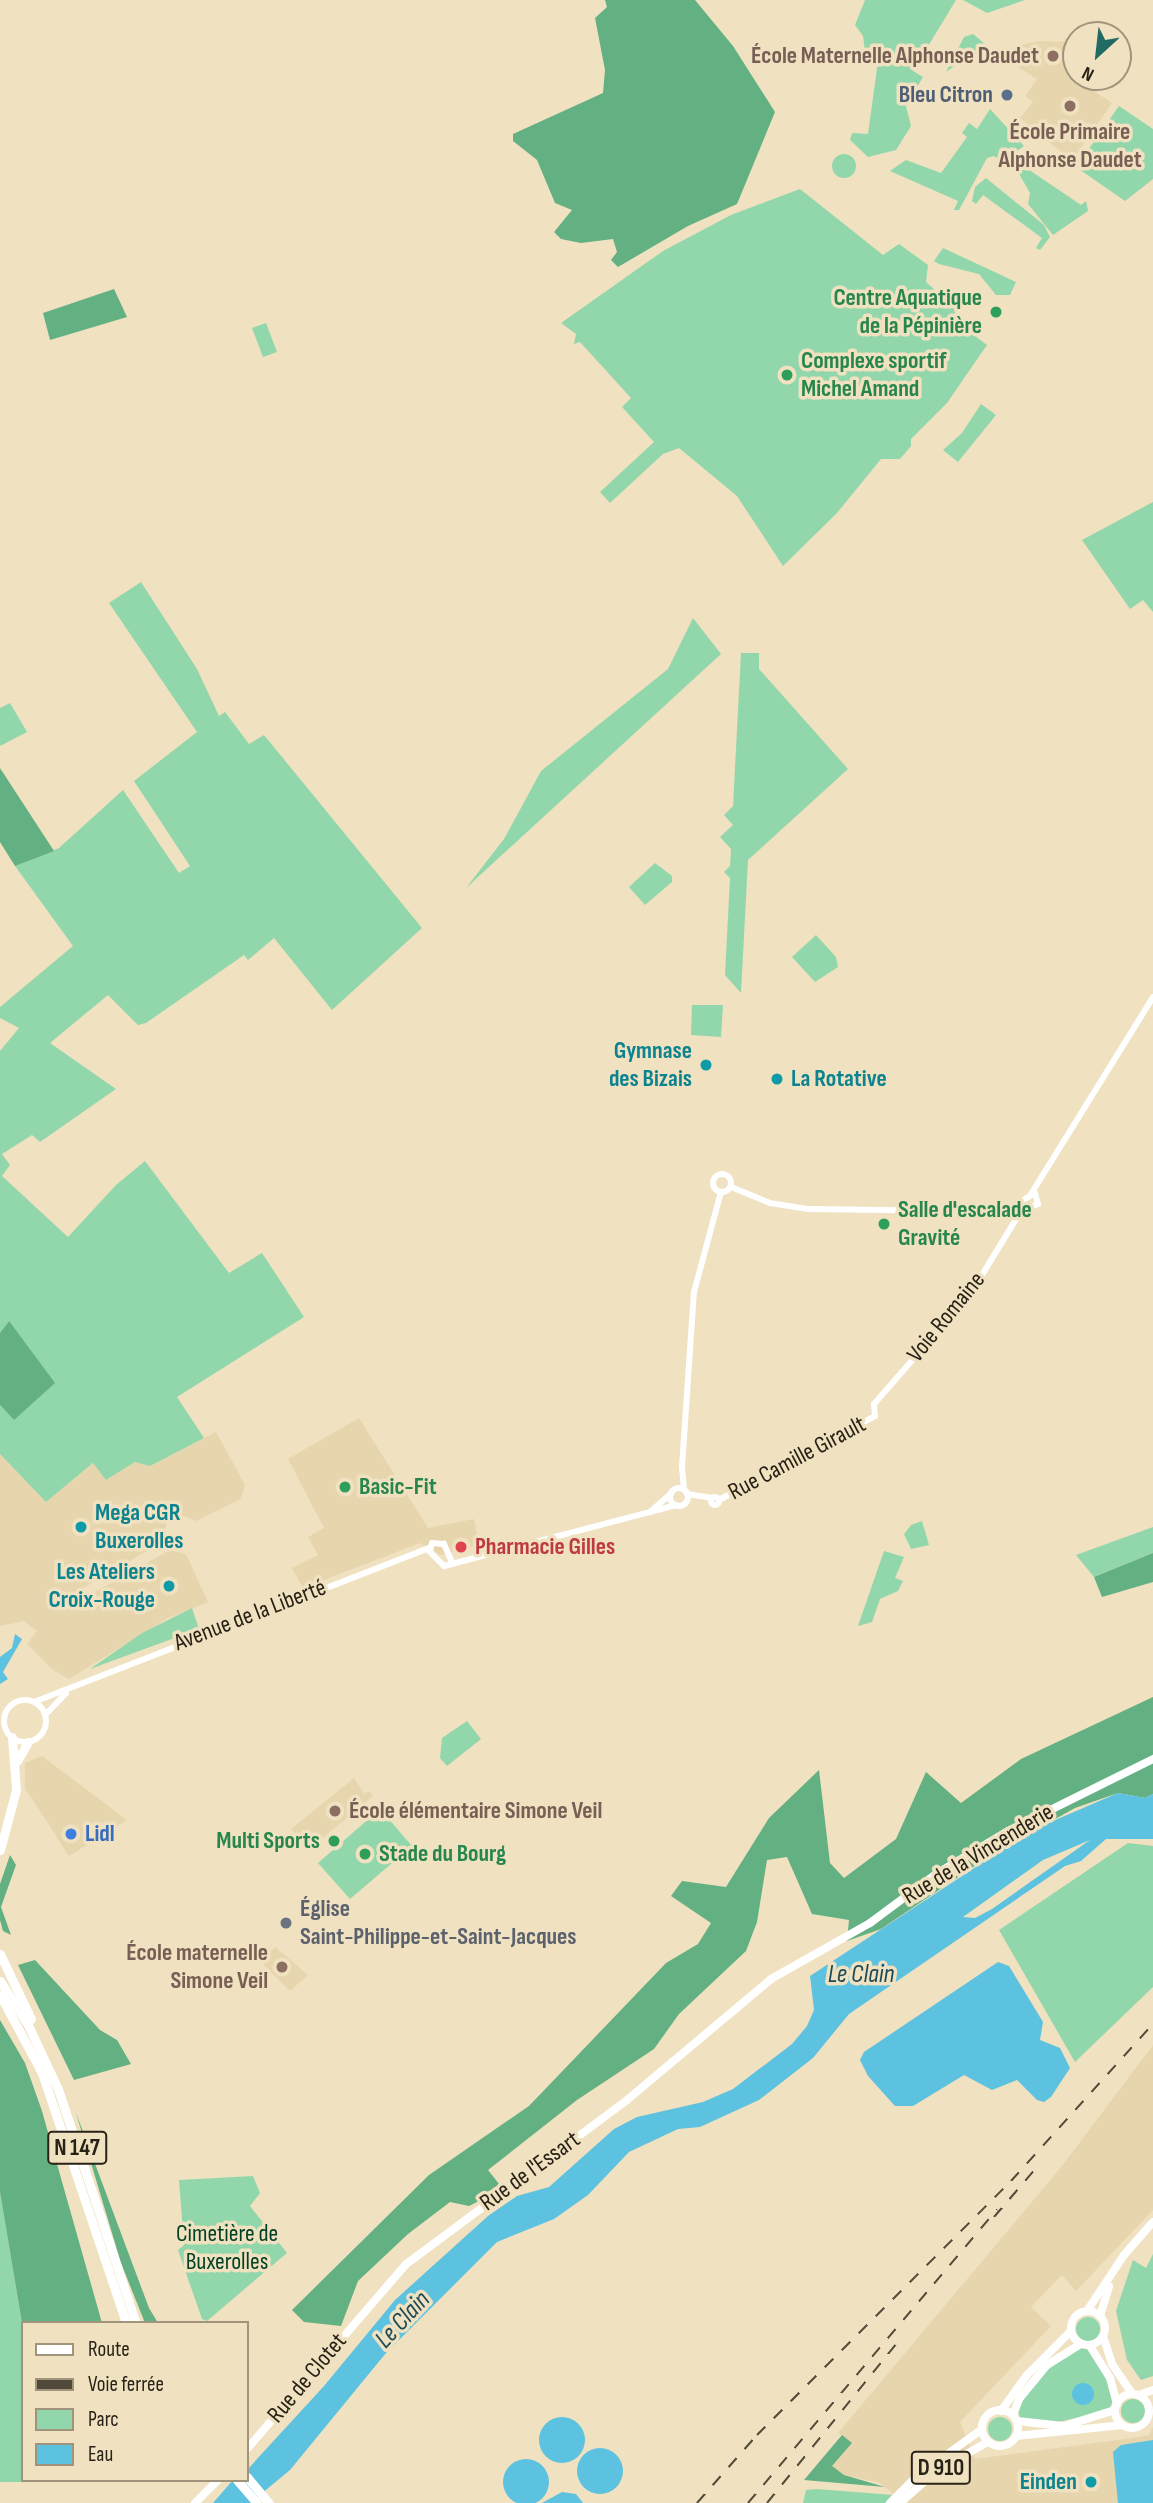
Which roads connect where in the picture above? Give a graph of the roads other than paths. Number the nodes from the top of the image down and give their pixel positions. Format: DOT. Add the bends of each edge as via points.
graph roads {
  1 [pos="1153,997"];
  2 [pos="731,1187"];
  3 [pos="720,1192"];
  4 [pos="1031,1194"];
  5 [pos="1016,1214"];
  6 [pos="874,1416"];
  7 [pos="682,1467"];
  8 [pos="673,1492"];
  9 [pos="686,1492"];
  10 [pos="714,1500"];
  11 [pos="686,1503"];
  12 [pos="676,1505"];
  13 [pos="646,1514"];
  14 [pos="430,1549"];
  15 [pos="452,1562"];
  16 [pos="72,1686"];
  17 [pos="34,1702"];
  18 [pos="45,1715"];
  19 [pos="2,1723"];
  20 [pos="0,1734"];
  21 [pos="11,1736"];
  22 [pos="28,1742"];
  23 [pos="1153,1759"];
  24 [pos="16,1766"];
  25 [pos="2,1834"];
  26 [pos="0,1850"];
  27 [pos="0,1954"];
  28 [pos="0,1981"];
  29 [pos="0,1995"];
  30 [pos="698,2039"];
  31 [pos="58,2089"];
  32 [pos="1153,2222"];
  33 [pos="1118,2264"];
  34 [pos="366,2307"];
  35 [pos="1087,2311"];
  36 [pos="1100,2316"];
  37 [pos="125,2321"];
  38 [pos="135,2321"];
  39 [pos="1071,2331"];
  40 [pos="1103,2336"];
  41 [pos="1086,2345"];
  42 [pos="1153,2390"];
  43 [pos="1135,2394"];
  44 [pos="1116,2407"];
  45 [pos="1152,2407"];
  46 [pos="1001,2411"];
  47 [pos="1015,2418"];
  48 [pos="1122,2425"];
  49 [pos="981,2430"];
  50 [pos="1016,2436"];
  51 [pos="988,2442"];
  52 [pos="248,2448"];
  53 [pos="248,2478"];
  54 [pos="216,2482"];
  55 [pos="239,2482"];
  56 [pos="195,2503"];
  57 [pos="257,2503"];
  58 [pos="269,2503"];
  59 [pos="890,2503"];
  60 [pos="900,2503"];
  1 -- 4 [label="street"];
  2 -- 3 [label="street"];
  2 -- 3 [label="street" via="728,1176 719,1175 713,1184"];
  2 -- 5 [label="street" via="800,1209"];
  3 -- 7 [label="street" via="694,1292"];
  4 -- 5 [label="street"];
  4 -- 5 [label="street" via="1039,1195 1038,1204"];
  5 -- 6 [label="street, Voie Romaine" via="971,1293 874,1405"];
  6 -- 10 [label="street, Rue Camille Girault"];
  7 -- 8 [label="street"];
  7 -- 9 [label="street"];
  8 -- 9 [label="street"];
  8 -- 12 [label="street"];
  8 -- 13 [label="street"];
  9 -- 10 [label="street"];
  9 -- 11 [label="street"];
  10 -- 11 [label="street"];
  11 -- 12 [label="street"];
  12 -- 13 [label="street"];
  13 -- 15 [label="street"];
  14 -- 15 [label="street" via="439,1565"];
  14 -- 15 [label="street" via="435,1541 441,1542"];
  14 -- 16 [label="street, Avenue de la Liberté"];
  16 -- 17 [label="street, Avenue de la Liberté"];
  16 -- 18 [label="street, Avenue de la Liberté"];
  17 -- 18 [label="street"];
  17 -- 19 [label="street" via="16,1702"];
  18 -- 22 [label="street" via="43,1732"];
  19 -- 21 [label="street"];
  20 -- 21 [label="street"];
  21 -- 22 [label="street"];
  21 -- 24 [label="highway"];
  22 -- 24 [label="highway"];
  23 -- 30 [label="main road, Rue de la Vincenderie" via="996,1838 936,1874 870,1923 806,1956"];
  24 -- 25 [label="highway" via="16,1790"];
  25 -- 26 [label="highway"];
  27 -- 31 [label="highway"];
  28 -- 31 [label="highway, N 147" via="28,2025"];
  29 -- 37 [label="highway, N 147" via="43,2073"];
  30 -- 34 [label="main road, Rue de l'Essart" via="627,2100 420,2252"];
  31 -- 38 [label="highway, N 147"];
  32 -- 33 [label="main road"];
  33 -- 35 [label="main road"];
  33 -- 36 [label="main road"];
  34 -- 52 [label="main road, Rue de Clotet"];
  35 -- 36 [label="main road"];
  35 -- 39 [label="main road" via="1074,2318"];
  36 -- 40 [label="main road"];
  39 -- 41 [label="main road"];
  39 -- 46 [label="main road" via="1027,2375"];
  40 -- 41 [label="main road"];
  40 -- 43 [label="main road" via="1112,2364"];
  41 -- 44 [label="main road" via="1110,2378"];
  41 -- 47 [label="main road" via="1047,2365 1019,2399"];
  42 -- 43 [label="main road"];
  43 -- 44 [label="main road"];
  43 -- 45 [label="main road"];
  44 -- 47 [label="main road" via="1064,2426"];
  44 -- 48 [label="main road"];
  45 -- 48 [label="main road" via="1141,2426"];
  46 -- 47 [label="main road"];
  46 -- 49 [label="main road" via="986,2416"];
  47 -- 50 [label="main road"];
  48 -- 50 [label="main road"];
  49 -- 51 [label="main road"];
  49 -- 59 [label="main road, D 910" via="916,2477"];
  50 -- 51 [label="main road" via="1005,2446"];
  51 -- 60 [label="main road, D 910" via="939,2469"];
  53 -- 58 [label="highway"];
  54 -- 56 [label="main road"];
  55 -- 57 [label="highway"];
}
